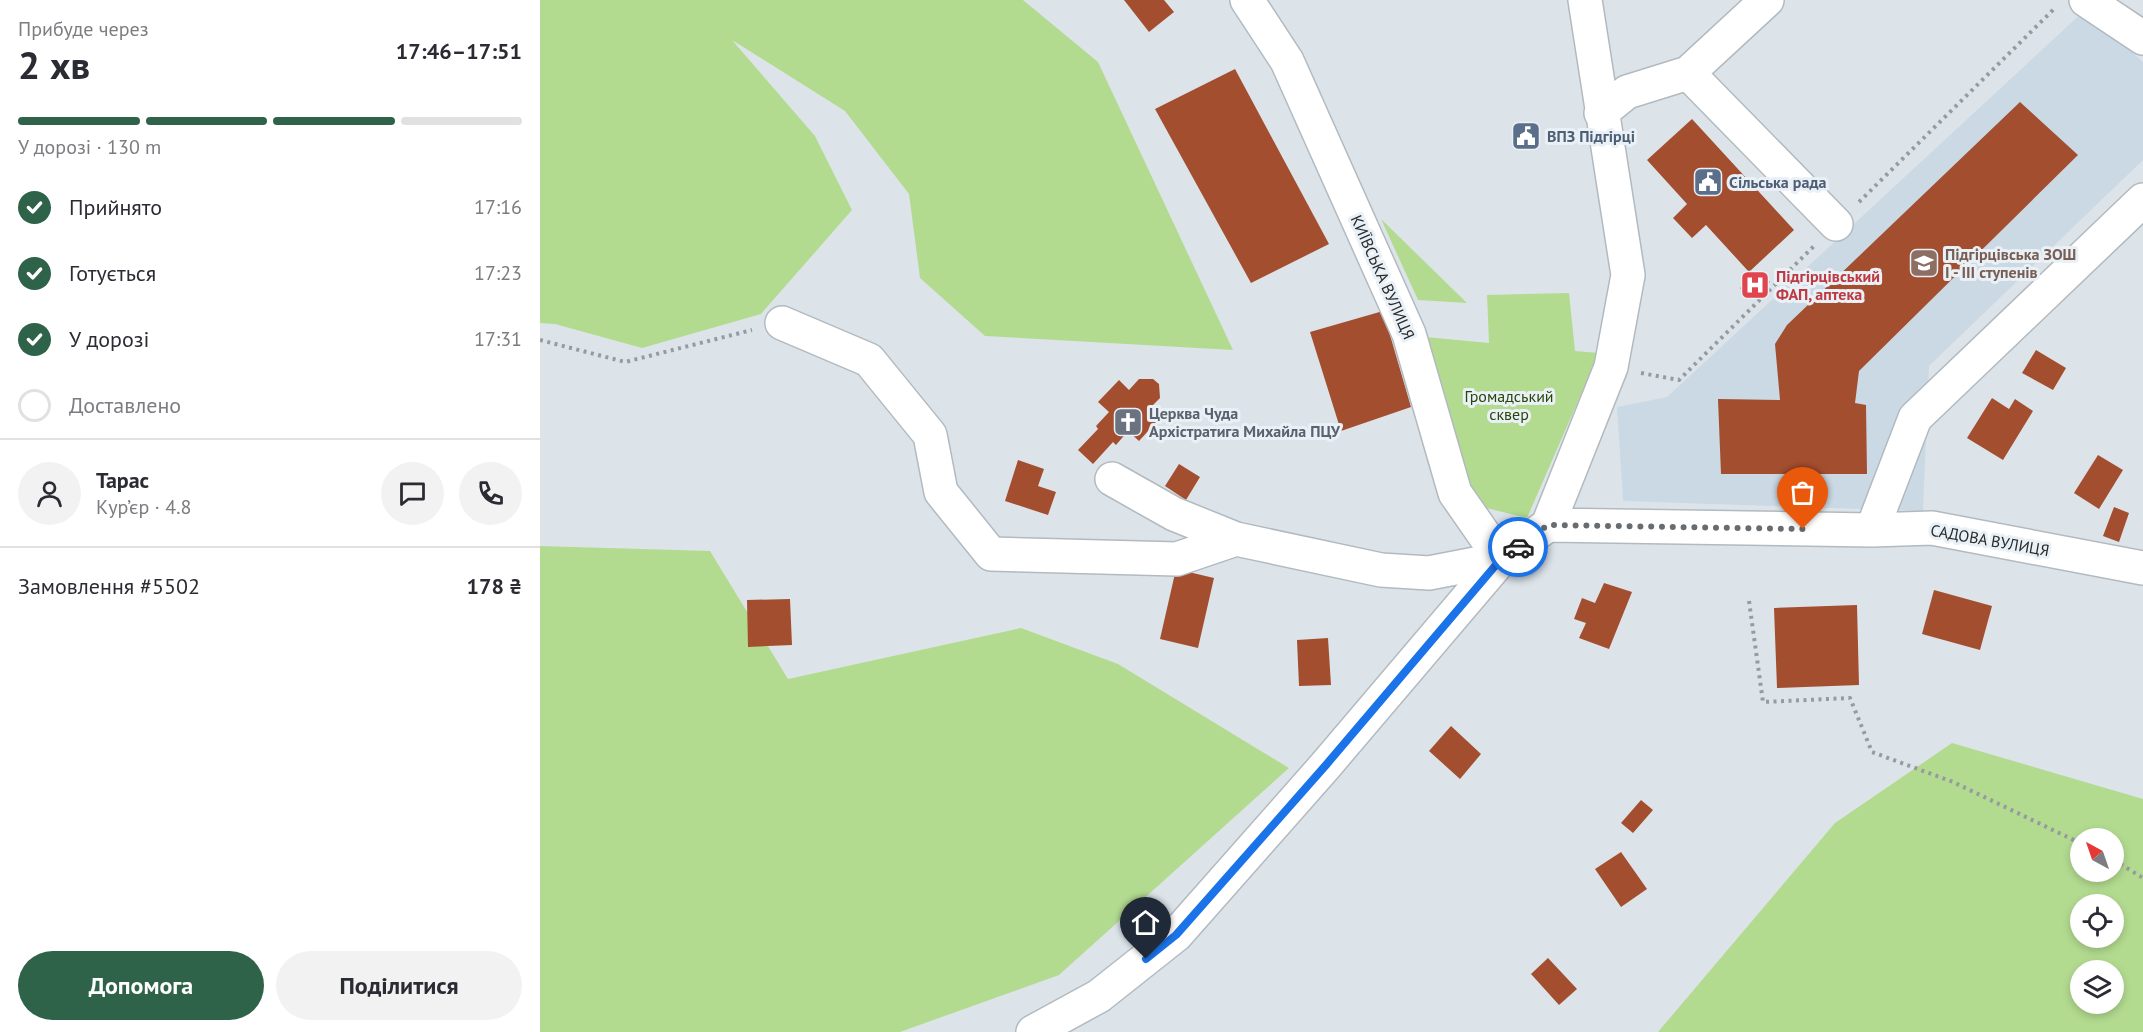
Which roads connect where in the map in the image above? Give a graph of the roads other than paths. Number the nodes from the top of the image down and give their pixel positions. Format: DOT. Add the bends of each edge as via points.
graph roads {
  1 [pos="1247,0"];
  2 [pos="1585,0"];
  3 [pos="1767,0"];
  4 [pos="2086,0"];
  5 [pos="2143,38"];
  6 [pos="1688,73"];
  7 [pos="1601,113"];
  8 [pos="2143,200"];
  9 [pos="1836,224"];
  10 [pos="782,323"];
  11 [pos="1112,479"];
  12 [pos="1548,525"];
  13 [pos="1872,530"];
  14 [pos="1236,539"];
  15 [pos="1501,559"];
  16 [pos="2143,568"];
  17 [pos="1099,996"];
  18 [pos="1033,1032"];
  19 [pos="1081,1032"];
  1 -- 15 [label="street, КИЇВСЬКА ВУЛИЦЯ" via="1287,61 1409,334 1455,493"];
  2 -- 7 [label="street"];
  3 -- 6 [label="street"];
  4 -- 5 [label="street"];
  6 -- 7 [label="street" via="1627,92"];
  6 -- 9 [label="street"];
  7 -- 12 [label="street" via="1628,275 1611,367"];
  8 -- 13 [label="street" via="1915,418"];
  10 -- 14 [label="street" via="869,360 930,435 941,492 991,554 1177,559"];
  11 -- 14 [label="street" via="1174,514"];
  12 -- 13 [label="street, САДОВА ВУЛИЦЯ"];
  12 -- 15 [label="street"];
  13 -- 16 [label="street, САДОВА ВУЛИЦЯ" via="1932,528"];
  14 -- 15 [label="street" via="1393,571 1429,573"];
  15 -- 17 [label="street" via="1176,935"];
  17 -- 18 [label="street"];
  17 -- 19 [label="street"];
}
